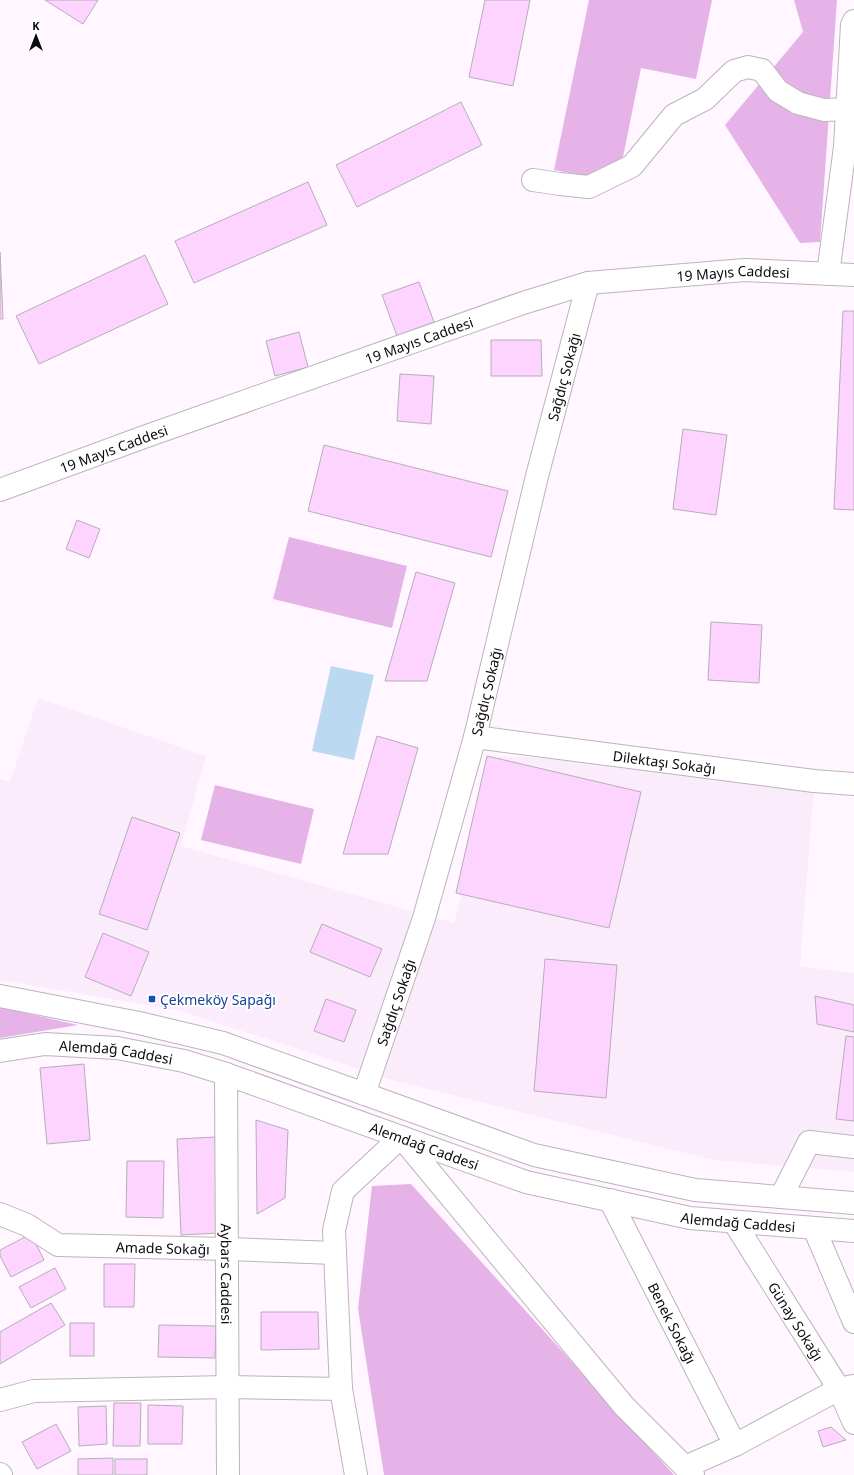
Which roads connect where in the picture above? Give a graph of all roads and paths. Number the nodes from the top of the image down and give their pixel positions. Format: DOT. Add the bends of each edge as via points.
graph roads {
  1 [pos="854,21"];
  2 [pos="847,109"];
  3 [pos="533,180"];
  4 [pos="828,274"];
  5 [pos="854,275"];
  6 [pos="588,283"];
  7 [pos="0,490"];
  8 [pos="475,737"];
  9 [pos="854,784"];
  10 [pos="0,996"];
  11 [pos="0,1051"];
  12 [pos="226,1074"];
  13 [pos="364,1094"];
  14 [pos="400,1136"];
  15 [pos="854,1147"];
  16 [pos="782,1197"];
  17 [pos="610,1200"];
  18 [pos="854,1203"];
  19 [pos="0,1214"];
  20 [pos="734,1222"];
  21 [pos="814,1228"];
  22 [pos="854,1231"];
  23 [pos="227,1249"];
  24 [pos="335,1253"];
  25 [pos="854,1322"];
  26 [pos="227,1387"];
  27 [pos="846,1387"];
  28 [pos="341,1389"];
  29 [pos="0,1400"];
  30 [pos="854,1423"];
  31 [pos="735,1445"];
  32 [pos="689,1471"];
  33 [pos="228,1475"];
  34 [pos="356,1475"];
  1 -- 2 [label="street"];
  2 -- 3 [label="street" via="824,110 798,103 778,91 762,70 748,67 734,71 704,99 674,115 632,166 589,187"];
  2 -- 4 [label="street" via="845,147"];
  4 -- 5 [label="street, 19 Mayıs Caddesi"];
  4 -- 6 [label="street, 19 Mayıs Caddesi" via="745,270"];
  6 -- 7 [label="street, 19 Mayıs Caddesi" via="523,303"];
  6 -- 8 [label="street, Sağdıç Sokağı" via="537,476"];
  8 -- 9 [label="street, Dilektaşı Sokağı"];
  8 -- 13 [label="street, Sağdıç Sokağı" via="424,918"];
  10 -- 13 [label="street, Alemdağ Caddesi" via="139,1023 215,1041"];
  11 -- 12 [label="street, Alemdağ Caddesi" via="45,1044 117,1048 184,1061"];
  12 -- 14 [label="street, Alemdağ Caddesi"];
  12 -- 23 [label="street, Aybars Caddesi"];
  13 -- 16 [label="street, Alemdağ Caddesi" via="534,1156 695,1190"];
  14 -- 17 [label="street, Alemdağ Caddesi" via="526,1182"];
  14 -- 24 [label="street" via="343,1191 334,1230"];
  14 -- 32 [label="street" via="624,1406"];
  15 -- 16 [label="street, Alemdağ Caddesi" via="809,1142"];
  16 -- 18 [label="street, Alemdağ Caddesi"];
  17 -- 20 [label="street, Alemdağ Caddesi" via="690,1218"];
  17 -- 31 [label="street, Benek Sokağı"];
  19 -- 23 [label="street, Amade Sokağı" via="27,1225 58,1245"];
  20 -- 21 [label="street, Alemdağ Caddesi"];
  20 -- 27 [label="street, Günay Sokağı"];
  21 -- 22 [label="street, Alemdağ Caddesi"];
  21 -- 25 [label="street"];
  23 -- 24 [label="street, Amade Sokağı"];
  23 -- 26 [label="street, Aybars Caddesi"];
  24 -- 28 [label="street"];
  26 -- 28 [label="street"];
  26 -- 29 [label="street" via="34,1391"];
  26 -- 33 [label="street, Aybars Caddesi"];
  27 -- 30 [label="street, Günay Sokağı"];
  27 -- 31 [label="street"];
  28 -- 34 [label="street"];
  31 -- 32 [label="street"];
}
